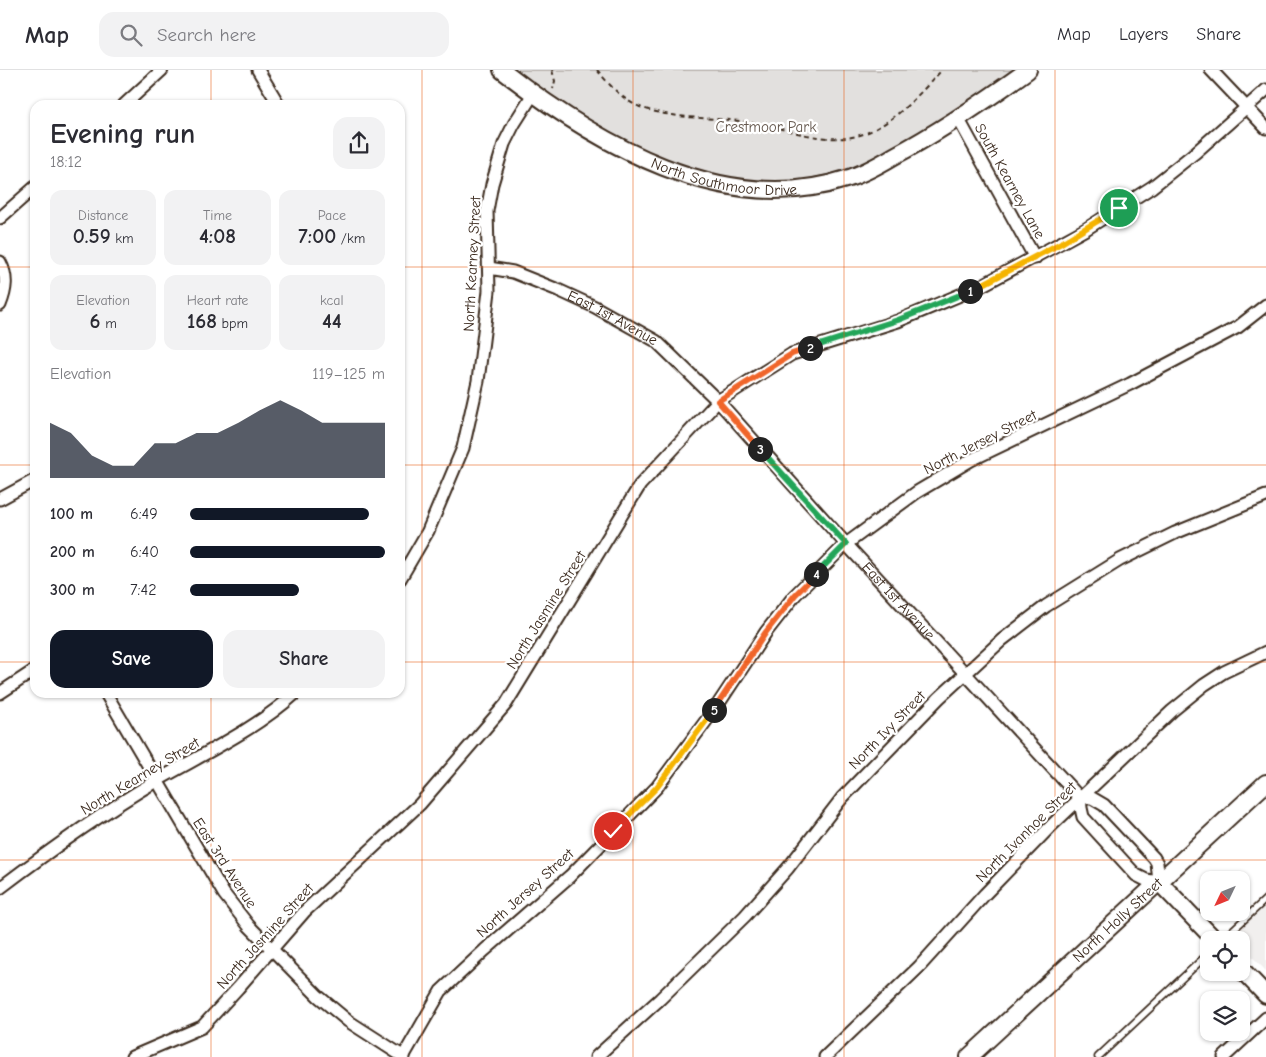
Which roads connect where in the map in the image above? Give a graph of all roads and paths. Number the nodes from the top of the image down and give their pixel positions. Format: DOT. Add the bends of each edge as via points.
graph roads {
  1 [pos="162,70"];
  2 [pos="258,70"];
  3 [pos="502,70"];
  4 [pos="552,70"];
  5 [pos="597,70"];
  6 [pos="942,70"];
  7 [pos="1028,70"];
  8 [pos="1210,70"];
  9 [pos="1266,90"];
  10 [pos="539,98"];
  11 [pos="129,100"];
  12 [pos="276,100"];
  13 [pos="1247,108"];
  14 [pos="958,118"];
  15 [pos="1266,128"];
  16 [pos="30,191"];
  17 [pos="0,218"];
  18 [pos="1035,258"];
  19 [pos="0,262"];
  20 [pos="489,268"];
  21 [pos="0,305"];
  22 [pos="1266,305"];
  23 [pos="718,401"];
  24 [pos="30,483"];
  25 [pos="1262,498"];
  26 [pos="0,499"];
  27 [pos="846,544"];
  28 [pos="405,570"];
  29 [pos="1266,652"];
  30 [pos="30,673"];
  31 [pos="965,673"];
  32 [pos="0,692"];
  33 [pos="109,698"];
  34 [pos="291,698"];
  35 [pos="157,781"];
  36 [pos="1266,783"];
  37 [pos="1080,798"];
  38 [pos="1159,882"];
  39 [pos="0,888"];
  40 [pos="1266,899"];
  41 [pos="1205,931"];
  42 [pos="1232,931"];
  43 [pos="271,950"];
  44 [pos="1200,961"];
  45 [pos="1250,978"];
  46 [pos="1266,995"];
  47 [pos="1266,1018"];
  48 [pos="132,1057"];
  49 [pos="403,1057"];
  50 [pos="596,1057"];
  51 [pos="825,1057"];
  52 [pos="969,1057"];
  53 [pos="1098,1057"];
  54 [pos="1224,1057"];
  1 -- 11 [label="street"];
  2 -- 12 [label="street"];
  3 -- 10 [label="street, North Southmoor Drive"];
  4 -- 10 [label="path" via="555,85"];
  5 -- 6 [label="path" via="627,100 640,107 685,116 769,125 834,139 860,135 882,124"];
  7 -- 14 [label="street, North Southmoor Drive"];
  8 -- 13 [label="street"];
  9 -- 13 [label="street, North Jasmine Street"];
  10 -- 14 [label="street, North Southmoor Drive" via="608,142 682,174 719,185 750,189 817,187 848,179 913,146"];
  10 -- 20 [label="street, North Kearney Street" via="514,124 504,144 492,184 487,211"];
  13 -- 15 [label="street"];
  13 -- 18 [label="street, North Jasmine Street" via="1152,186"];
  14 -- 18 [label="street, South Kearney Lane"];
  16 -- 17 [label="street"];
  18 -- 23 [label="street, North Jasmine Street" via="979,287 898,320 792,354"];
  19 -- 21 [label="street" via="6,283"];
  20 -- 23 [label="street, East 1st Avenue" via="512,272 558,290 656,341"];
  20 -- 28 [label="street, North Kearney Street" via="478,381 463,448 428,531"];
  22 -- 27 [label="street, North Jersey Street" via="1238,327 1130,384 971,460 917,492"];
  23 -- 27 [label="street, East 1st Avenue"];
  23 -- 43 [label="street, North Jasmine Street" via="640,485 506,704 420,804 305,911"];
  24 -- 26 [label="street"];
  25 -- 31 [label="street, North Ivy Street" via="1175,533 1100,572 1028,620"];
  27 -- 31 [label="street, East 1st Avenue"];
  27 -- 49 [label="street, North Jersey Street" via="795,595 766,632 657,787 570,876 441,990"];
  29 -- 37 [label="street, North Ivanhoe Street" via="1224,672 1186,699"];
  30 -- 32 [label="street"];
  31 -- 37 [label="street, East 1st Avenue"];
  31 -- 50 [label="street, North Ivy Street" via="842,798 788,868 745,916"];
  33 -- 35 [label="street, East 3rd Avenue"];
  34 -- 35 [label="street, North Kearney Street" via="234,739"];
  35 -- 39 [label="street, North Kearney Street" via="90,823"];
  35 -- 43 [label="street, East 3rd Avenue" via="224,894"];
  36 -- 38 [label="street, North Holly Street"];
  37 -- 38 [label="street, East 1st Avenue" via="1083,816 1136,875"];
  37 -- 38 [label="street" via="1096,799 1110,811 1154,858"];
  37 -- 51 [label="street, North Ivanhoe Street" via="985,894 919,967"];
  38 -- 41 [label="street, East 1st Avenue"];
  38 -- 52 [label="street, North Holly Street"];
  40 -- 42 [label="lane"];
  43 -- 48 [label="street, North Jasmine Street" via="202,1026"];
  43 -- 49 [label="street, East 3rd Avenue" via="325,1002"];
  44 -- 53 [label="lane"];
  45 -- 46 [label="street"];
  47 -- 54 [label="street"];
}
